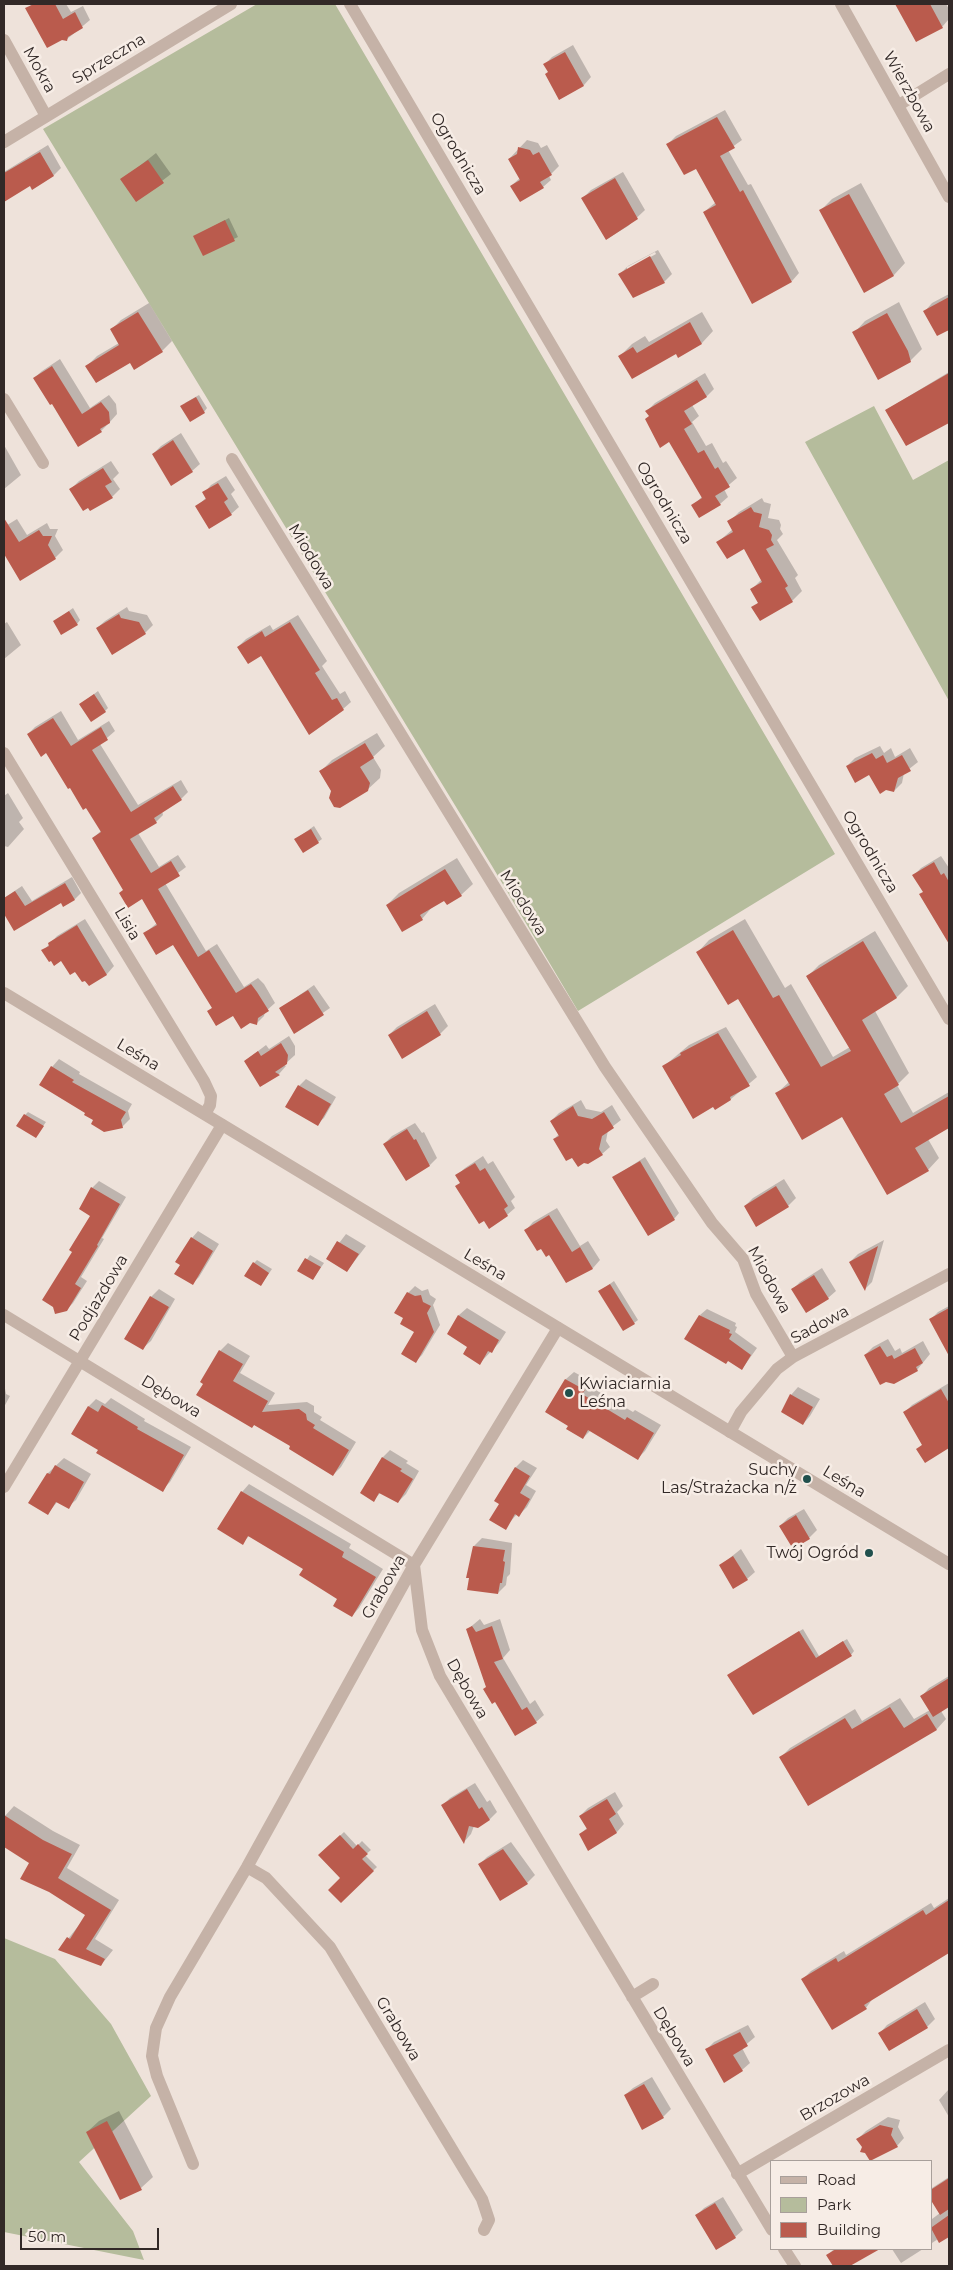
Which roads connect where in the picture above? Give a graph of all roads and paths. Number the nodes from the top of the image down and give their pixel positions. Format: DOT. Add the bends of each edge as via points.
graph roads {
  1 [pos="231,4"];
  2 [pos="350,4"];
  3 [pos="841,4"];
  4 [pos="4,40"];
  5 [pos="949,74"];
  6 [pos="899,105"];
  7 [pos="46,116"];
  8 [pos="4,142"];
  9 [pos="949,197"];
  10 [pos="4,399"];
  11 [pos="232,459"];
  12 [pos="43,463"];
  13 [pos="4,753"];
  14 [pos="4,993"];
  15 [pos="949,1019"];
  16 [pos="205,1114"];
  17 [pos="222,1124"];
  18 [pos="949,1274"];
  19 [pos="4,1315"];
  20 [pos="558,1328"];
  21 [pos="793,1357"];
  22 [pos="80,1361"];
  23 [pos="730,1432"];
  24 [pos="4,1487"];
  25 [pos="949,1564"];
  26 [pos="414,1565"];
  27 [pos="247,1867"];
  28 [pos="652,1984"];
  29 [pos="632,1997"];
  30 [pos="949,2050"];
  31 [pos="193,2164"];
  32 [pos="737,2174"];
  33 [pos="770,2227"];
  34 [pos="484,2230"];
  35 [pos="785,2250"];
  36 [pos="795,2266"];
  1 -- 7 [label="street, Sprzeczna"];
  2 -- 15 [label="street, Ogrodnicza"];
  3 -- 6 [label="street, Wierzbowa"];
  4 -- 7 [label="street, Mokra"];
  5 -- 6 [label="street"];
  6 -- 9 [label="street, Wierzbowa"];
  7 -- 8 [label="street, Sprzeczna"];
  10 -- 12 [label="street"];
  11 -- 21 [label="street, Miodowa" via="605,1067 712,1223 743,1259 756,1294"];
  13 -- 16 [label="street, Lisia" via="204,1081 211,1096"];
  14 -- 16 [label="street, Leśna"];
  16 -- 17 [label="street, Leśna"];
  17 -- 20 [label="street, Leśna"];
  17 -- 22 [label="street, Podjazdowa"];
  18 -- 21 [label="street, Sadowa"];
  19 -- 22 [label="street, Dębowa"];
  20 -- 23 [label="street, Leśna"];
  20 -- 26 [label="street, Grabowa"];
  21 -- 23 [label="street, Sadowa" via="777,1369 741,1412"];
  22 -- 24 [label="street, Podjazdowa"];
  22 -- 26 [label="street, Dębowa"];
  23 -- 25 [label="street, Leśna"];
  26 -- 27 [label="street, Grabowa"];
  26 -- 29 [label="street, Dębowa" via="422,1630 440,1676"];
  27 -- 31 [label="street, Grabowa" via="170,1997 152,2043 157,2076"];
  27 -- 34 [label="street, Grabowa" via="266,1878 330,1947 482,2199 489,2220"];
  28 -- 29 [label="street"];
  29 -- 32 [label="street, Dębowa"];
  30 -- 32 [label="street, Brzozowa"];
  32 -- 33 [label="street, Dębowa"];
  35 -- 36 [label="street"];
}
